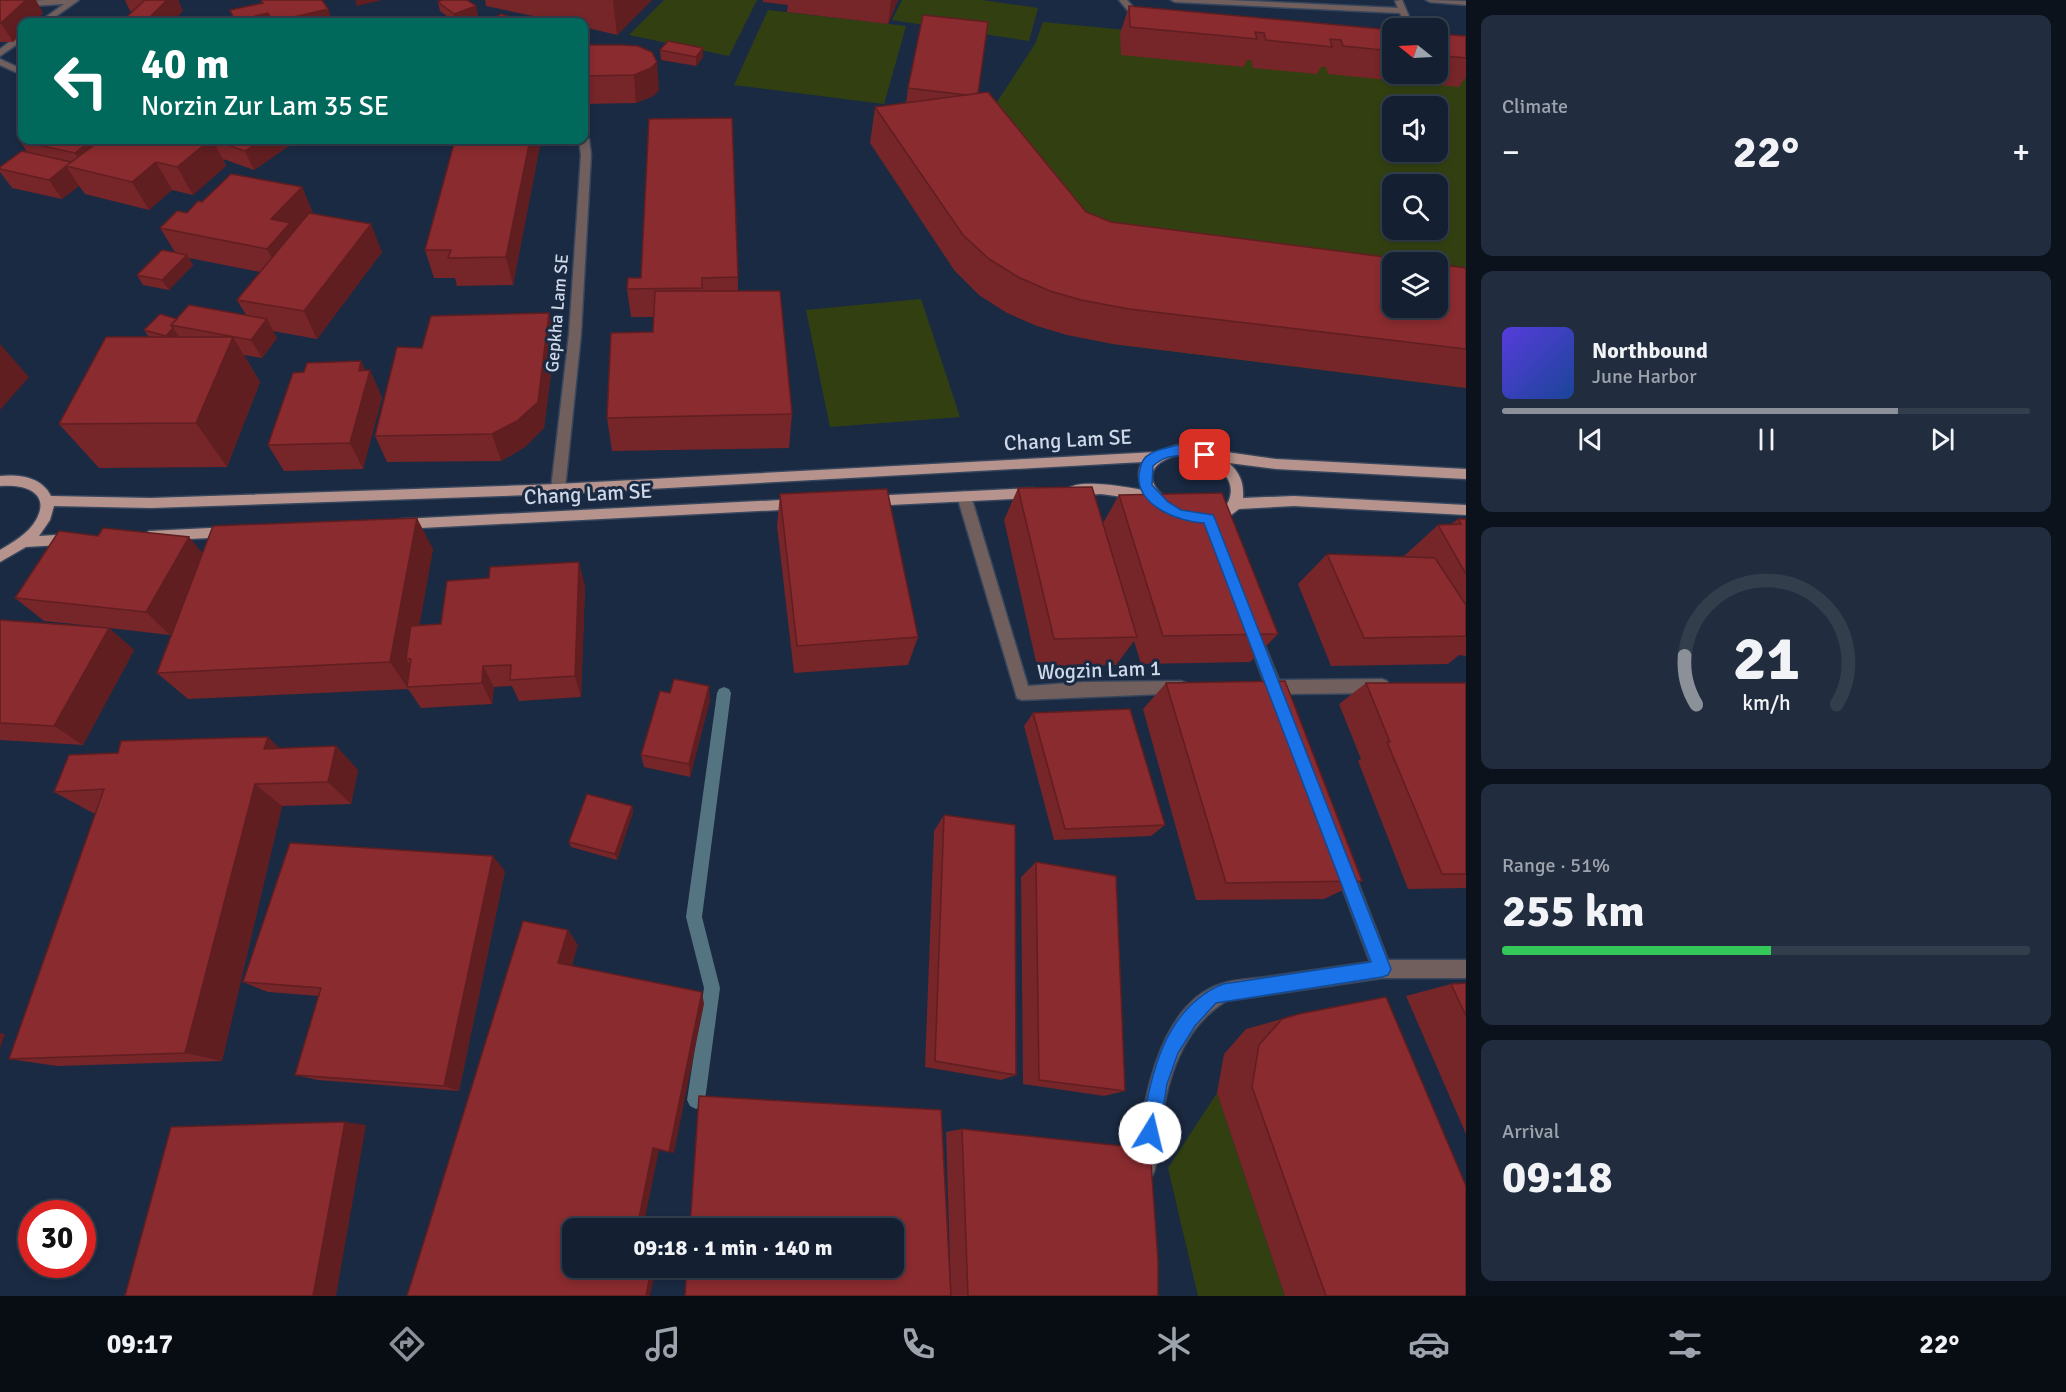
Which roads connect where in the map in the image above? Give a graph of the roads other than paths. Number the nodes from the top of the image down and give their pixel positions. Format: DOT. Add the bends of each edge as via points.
graph roads {
  1 [pos="74,0"];
  2 [pos="1123,0"];
  3 [pos="1175,0"];
  4 [pos="1399,0"];
  5 [pos="1430,0"];
  6 [pos="1466,3"];
  7 [pos="0,5"];
  8 [pos="1288,6"];
  9 [pos="1402,10"];
  10 [pos="49,18"];
  11 [pos="1406,18"];
  12 [pos="1153,23"];
  13 [pos="18,40"];
  14 [pos="0,53"];
  15 [pos="3,67"];
  16 [pos="18,71"];
  17 [pos="585,144"];
  18 [pos="1205,455"];
  19 [pos="1155,456"];
  20 [pos="1466,474"];
  21 [pos="0,481"];
  22 [pos="558,489"];
  23 [pos="964,496"];
  24 [pos="1153,496"];
  25 [pos="48,501"];
  26 [pos="858,501"];
  27 [pos="810,504"];
  28 [pos="1235,504"];
  29 [pos="1466,510"];
  30 [pos="392,524"];
  31 [pos="249,531"];
  32 [pos="131,537"];
  33 [pos="84,539"];
  34 [pos="24,542"];
  35 [pos="0,556"];
  36 [pos="1250,624"];
  37 [pos="1394,686"];
  38 [pos="1250,687"];
  39 [pos="1274,687"];
  40 [pos="1191,688"];
  41 [pos="1282,708"];
  42 [pos="1337,849"];
  43 [pos="1382,969"];
  44 [pos="1466,969"];
  45 [pos="1146,1189"];
  1 -- 7 [label="street"];
  1 -- 10 [label="street"];
  2 -- 12 [label="street" via="1141,22"];
  3 -- 8 [label="street"];
  4 -- 9 [label="street"];
  5 -- 6 [label="street"];
  8 -- 9 [label="street"];
  9 -- 11 [label="street"];
  13 -- 14 [label="street"];
  15 -- 16 [label="street"];
  17 -- 22 [label="street, Gepkha Lam SE" via="574,334"];
  18 -- 19 [label="main road" via="1177,450"];
  18 -- 20 [label="main road" via="1276,464"];
  18 -- 28 [label="main road" via="1218,462 1236,483"];
  19 -- 22 [label="main road, Chang Lam SE"];
  19 -- 24 [label="main road" via="1147,464 1145,474"];
  21 -- 25 [label="main road" via="26,481 39,487"];
  22 -- 25 [label="main road, Chang Lam SE" via="151,503"];
  23 -- 24 [label="main road" via="1101,489"];
  23 -- 26 [label="main road"];
  23 -- 40 [label="street, Wogzin Lam 1" via="1022,693"];
  24 -- 28 [label="main road" via="1163,506 1211,524"];
  25 -- 34 [label="main road" via="44,520"];
  27 -- 30 [label="main road, Chang Lam SE"];
  28 -- 29 [label="main road" via="1294,501"];
  31 -- 32 [label="main road"];
  33 -- 34 [label="main road"];
  34 -- 35 [label="main road"];
  36 -- 39 [label="street"];
  37 -- 39 [label="street"];
  38 -- 39 [label="street"];
  39 -- 41 [label="street"];
  42 -- 43 [label="street"];
  43 -- 44 [label="street"];
  43 -- 45 [label="street" via="1210,997 1171,1048 1158,1084 1145,1168"];
}
